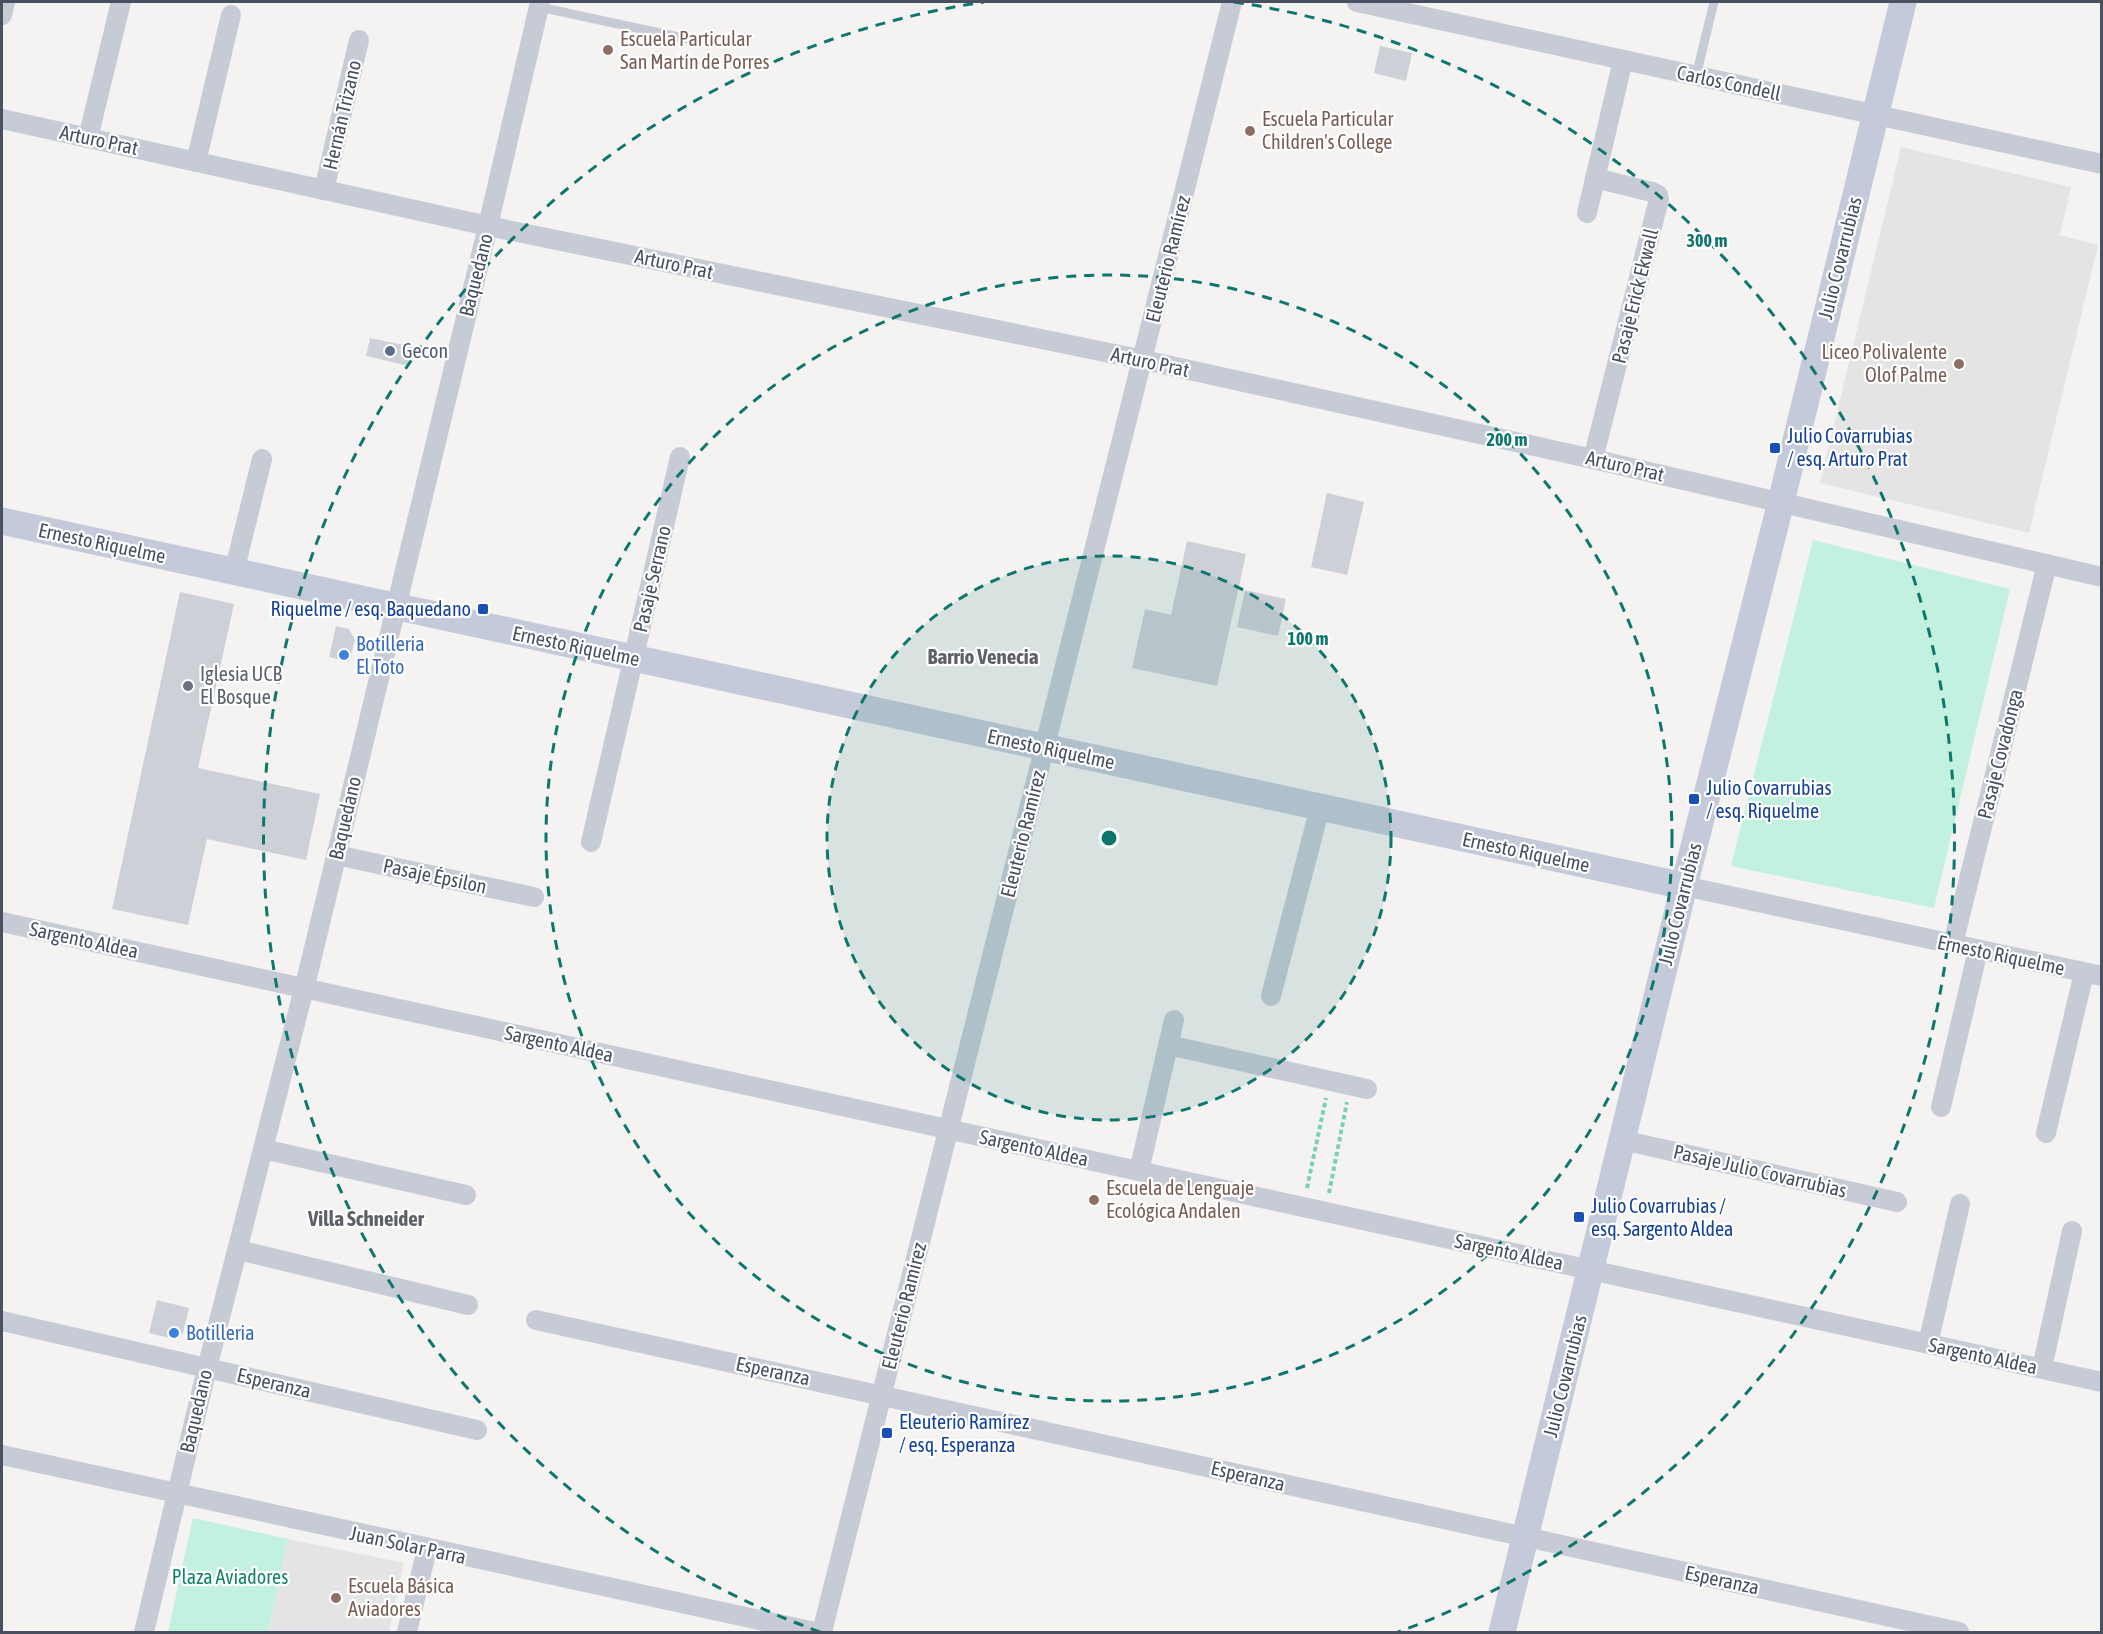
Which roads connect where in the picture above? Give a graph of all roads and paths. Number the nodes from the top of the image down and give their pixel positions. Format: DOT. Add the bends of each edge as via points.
graph roads {
  1 [pos="4,2"];
  2 [pos="121,2"];
  3 [pos="1232,2"];
  4 [pos="1357,2"];
  5 [pos="1714,2"];
  6 [pos="1903,2"];
  7 [pos="539,4"];
  8 [pos="2,15"];
  9 [pos="231,15"];
  10 [pos="688,39"];
  11 [pos="359,40"];
  12 [pos="1623,60"];
  13 [pos="1696,76"];
  14 [pos="1875,114"];
  15 [pos="2,119"];
  16 [pos="88,138"];
  17 [pos="196,162"];
  18 [pos="2102,164"];
  19 [pos="1595,178"];
  20 [pos="324,190"];
  21 [pos="1587,213"];
  22 [pos="488,226"];
  23 [pos="1144,360"];
  24 [pos="680,457"];
  25 [pos="262,459"];
  26 [pos="1593,459"];
  27 [pos="1781,502"];
  28 [pos="2,521"];
  29 [pos="2047,564"];
  30 [pos="234,572"];
  31 [pos="2102,577"];
  32 [pos="395,607"];
  33 [pos="634,658"];
  34 [pos="1045,748"];
  35 [pos="1320,807"];
  36 [pos="591,842"];
  37 [pos="336,855"];
  38 [pos="1684,886"];
  39 [pos="534,897"];
  40 [pos="2,922"];
  41 [pos="1953,944"];
  42 [pos="1978,950"];
  43 [pos="2093,974"];
  44 [pos="304,988"];
  45 [pos="1271,996"];
  46 [pos="1174,1020"];
  47 [pos="1168,1045"];
  48 [pos="1330,1081"];
  49 [pos="1359,1088"];
  50 [pos="1941,1107"];
  51 [pos="948,1130"];
  52 [pos="2046,1133"];
  53 [pos="1622,1140"];
  54 [pos="263,1149"];
  55 [pos="1138,1171"];
  56 [pos="1306,1188"];
  57 [pos="1329,1192"];
  58 [pos="466,1195"];
  59 [pos="1897,1202"];
  60 [pos="1960,1204"];
  61 [pos="2072,1232"];
  62 [pos="238,1250"];
  63 [pos="1591,1270"];
  64 [pos="468,1305"];
  65 [pos="536,1320"];
  66 [pos="2,1321"];
  67 [pos="1928,1344"];
  68 [pos="207,1368"];
  69 [pos="2042,1368"];
  70 [pos="2102,1382"];
  71 [pos="882,1394"];
  72 [pos="477,1430"];
  73 [pos="2,1455"];
  74 [pos="177,1494"];
  75 [pos="1526,1537"];
  76 [pos="427,1549"];
  77 [pos="144,1632"];
  78 [pos="407,1632"];
  79 [pos="814,1632"];
  80 [pos="822,1632"];
  81 [pos="1502,1632"];
  82 [pos="1959,1632"];
  1 -- 8 [label="street"];
  2 -- 16 [label="street"];
  3 -- 23 [label="street, Eleuterio Ramírez"];
  4 -- 12 [label="street, Carlos Condell"];
  5 -- 13 [label="lane"];
  6 -- 14 [label="street, Julio Covarrubias"];
  7 -- 10 [label="lane"];
  7 -- 22 [label="street, Baquedano"];
  9 -- 17 [label="street"];
  11 -- 20 [label="street, Hernán Trizano"];
  12 -- 13 [label="street, Carlos Condell"];
  12 -- 19 [label="street"];
  13 -- 14 [label="street, Carlos Condell"];
  14 -- 18 [label="street, Carlos Condell"];
  14 -- 27 [label="street, Julio Covarrubias"];
  15 -- 16 [label="street, Arturo Prat"];
  16 -- 17 [label="street, Arturo Prat"];
  17 -- 20 [label="street, Arturo Prat"];
  19 -- 21 [label="street"];
  19 -- 26 [label="street, Pasaje Erick Ekwall" via="1652,192 1659,199"];
  20 -- 22 [label="street, Arturo Prat"];
  22 -- 23 [label="street, Arturo Prat"];
  22 -- 32 [label="street, Baquedano"];
  23 -- 26 [label="street, Arturo Prat"];
  23 -- 34 [label="street, Eleuterio Ramírez"];
  24 -- 33 [label="street, Pasaje Serrano"];
  25 -- 30 [label="street"];
  26 -- 27 [label="street, Arturo Prat"];
  27 -- 29 [label="street, Arturo Prat"];
  27 -- 38 [label="street, Julio Covarrubias"];
  28 -- 30 [label="street, Ernesto Riquelme"];
  29 -- 31 [label="street, Arturo Prat"];
  29 -- 41 [label="street, Pasaje Covadonga"];
  30 -- 32 [label="street, Ernesto Riquelme"];
  32 -- 33 [label="street, Ernesto Riquelme"];
  32 -- 37 [label="street, Baquedano"];
  33 -- 34 [label="street, Ernesto Riquelme"];
  33 -- 36 [label="street, Pasaje Serrano"];
  34 -- 35 [label="street, Ernesto Riquelme"];
  34 -- 51 [label="street, Eleuterio Ramírez"];
  35 -- 38 [label="street, Ernesto Riquelme"];
  35 -- 45 [label="street"];
  37 -- 39 [label="street, Pasaje Épsilon"];
  37 -- 44 [label="street, Baquedano"];
  38 -- 41 [label="street, Ernesto Riquelme"];
  38 -- 53 [label="street, Julio Covarrubias"];
  40 -- 44 [label="street, Sargento Aldea"];
  41 -- 42 [label="street, Ernesto Riquelme"];
  42 -- 43 [label="street, Ernesto Riquelme"];
  42 -- 50 [label="street"];
  43 -- 52 [label="street"];
  44 -- 51 [label="street, Sargento Aldea"];
  44 -- 54 [label="street, Baquedano"];
  46 -- 47 [label="street"];
  47 -- 48 [label="street"];
  47 -- 55 [label="street"];
  48 -- 49 [label="street"];
  48 -- 56 [label="path"];
  49 -- 57 [label="path"];
  51 -- 55 [label="street, Sargento Aldea"];
  51 -- 71 [label="street, Eleuterio Ramírez"];
  53 -- 59 [label="street, Pasaje Julio Covarrubias"];
  53 -- 63 [label="street, Julio Covarrubias"];
  54 -- 58 [label="street"];
  54 -- 62 [label="street, Baquedano"];
  55 -- 63 [label="street, Sargento Aldea"];
  60 -- 67 [label="street"];
  61 -- 69 [label="street"];
  62 -- 64 [label="street"];
  62 -- 68 [label="street, Baquedano"];
  63 -- 67 [label="street, Sargento Aldea"];
  63 -- 75 [label="street, Julio Covarrubias"];
  65 -- 71 [label="street, Esperanza"];
  66 -- 68 [label="street, Esperanza"];
  67 -- 69 [label="street, Sargento Aldea"];
  68 -- 72 [label="street, Esperanza"];
  68 -- 74 [label="street, Baquedano"];
  69 -- 70 [label="street, Sargento Aldea"];
  71 -- 75 [label="street, Esperanza"];
  71 -- 80 [label="street, Eleuterio Ramírez"];
  73 -- 74 [label="street, Juan Solar Parra"];
  74 -- 76 [label="street, Juan Solar Parra"];
  74 -- 77 [label="street, Baquedano"];
  75 -- 81 [label="street, Julio Covarrubias"];
  75 -- 82 [label="street, Esperanza"];
  76 -- 78 [label="street"];
  76 -- 79 [label="street, Juan Solar Parra"];
}
